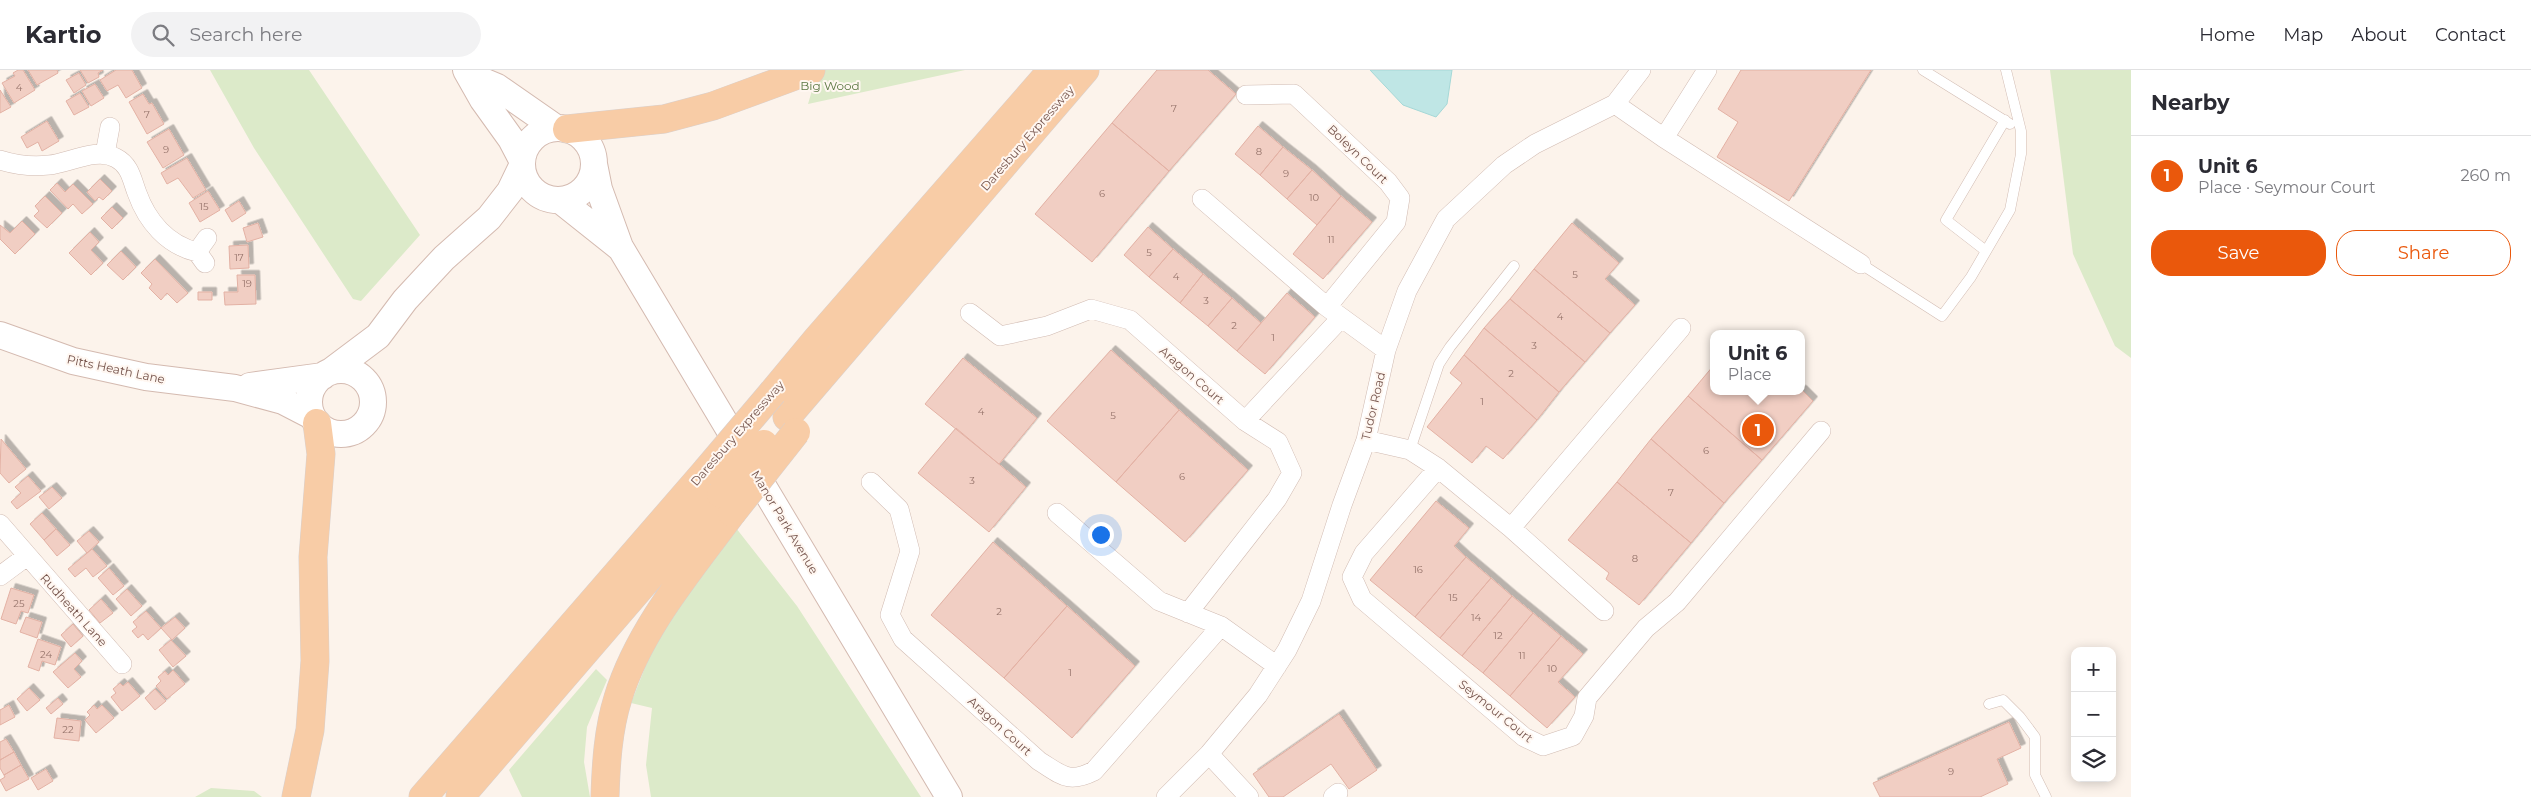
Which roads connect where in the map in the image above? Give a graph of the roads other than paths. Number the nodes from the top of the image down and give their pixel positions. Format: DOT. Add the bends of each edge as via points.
graph roads {
  1 [pos="811,70"];
  2 [pos="1052,70"];
  3 [pos="1086,70"];
  4 [pos="1641,70"];
  5 [pos="1707,70"];
  6 [pos="1923,70"];
  7 [pos="2006,70"];
  8 [pos="469,73"];
  9 [pos="1246,94"];
  10 [pos="1615,104"];
  11 [pos="2005,120"];
  12 [pos="110,128"];
  13 [pos="562,129"];
  14 [pos="2021,131"];
  15 [pos="1664,138"];
  16 [pos="105,154"];
  17 [pos="0,160"];
  18 [pos="522,163"];
  19 [pos="594,164"];
  20 [pos="554,199"];
  21 [pos="1202,199"];
  22 [pos="489,218"];
  23 [pos="620,248"];
  24 [pos="203,251"];
  25 [pos="1986,251"];
  26 [pos="1862,264"];
  27 [pos="1514,266"];
  28 [pos="970,312"];
  29 [pos="1334,313"];
  30 [pos="1681,328"];
  31 [pos="0,335"];
  32 [pos="378,336"];
  33 [pos="1386,350"];
  34 [pos="326,374"];
  35 [pos="235,388"];
  36 [pos="373,397"];
  37 [pos="315,420"];
  38 [pos="1245,421"];
  39 [pos="1821,430"];
  40 [pos="1366,440"];
  41 [pos="1410,450"];
  42 [pos="1438,468"];
  43 [pos="871,482"];
  44 [pos="726,504"];
  45 [pos="1057,513"];
  46 [pos="0,524"];
  47 [pos="1511,528"];
  48 [pos="26,556"];
  49 [pos="0,576"];
  50 [pos="1604,611"];
  51 [pos="1188,613"];
  52 [pos="1221,626"];
  53 [pos="122,664"];
  54 [pos="1277,666"];
  55 [pos="1989,704"];
  56 [pos="1209,754"];
  57 [pos="296,797"];
  58 [pos="423,797"];
  59 [pos="460,797"];
  60 [pos="605,797"];
  61 [pos="949,797"];
  62 [pos="1166,797"];
  63 [pos="1249,797"];
  64 [pos="2046,797"];
  1 -- 13 [label="main road" via="714,106 664,119"];
  2 -- 58 [label="main road, Daresbury Expressway, bridge"];
  3 -- 44 [label="main road, Daresbury Expressway, bridge" via="864,328 792,424"];
  4 -- 10 [label="street, Tudor Road"];
  5 -- 15 [label="street"];
  6 -- 11 [label="lane"];
  7 -- 14 [label="lane"];
  8 -- 13 [label="street"];
  8 -- 18 [label="street" via="483,100 511,138"];
  9 -- 29 [label="street, Boleyn Court" via="1294,94 1388,182 1400,198 1396,222"];
  10 -- 15 [label="street"];
  10 -- 33 [label="street, Tudor Road" via="1535,144 1504,164 1446,219 1407,291"];
  11 -- 14 [label="lane"];
  11 -- 25 [label="lane" via="1946,220"];
  12 -- 16 [label="street"];
  13 -- 18 [label="street" via="537,135 525,150"];
  13 -- 19 [label="street" via="578,134 587,142"];
  14 -- 25 [label="lane" via="2021,154 2010,210"];
  15 -- 26 [label="street"];
  16 -- 17 [label="street" via="49,165 18,165"];
  16 -- 24 [label="street" via="118,158 131,173 147,216 161,232 185,249"];
  18 -- 20 [label="street" via="530,187"];
  18 -- 22 [label="street, Pitts Heath Lane" via="510,191"];
  19 -- 20 [label="street" via="588,184 580,192"];
  19 -- 23 [label="street, Manor Park Avenue"];
  20 -- 22 [label="street, Pitts Heath Lane"];
  20 -- 23 [label="street, Manor Park Avenue"];
  21 -- 29 [label="street"];
  22 -- 32 [label="street, Pitts Heath Lane" via="444,258 405,300"];
  23 -- 61 [label="street, Manor Park Avenue"];
  25 -- 26 [label="lane" via="1971,278 1942,316"];
  27 -- 41 [label="lane" via="1439,364"];
  28 -- 38 [label="street, Aragon Court" via="1000,336 1047,326 1091,309 1130,320"];
  29 -- 33 [label="street"];
  29 -- 38 [label="street, Boleyn Court"];
  30 -- 47 [label="street"];
  31 -- 35 [label="street, Pitts Heath Lane" via="73,361 146,377"];
  32 -- 34 [label="street, Pitts Heath Lane"];
  32 -- 36 [label="street"];
  33 -- 40 [label="street, Tudor Road"];
  34 -- 35 [label="street, Pitts Heath Lane" via="284,383"];
  34 -- 36 [label="street" via="348,370 357,374 365,380"];
  34 -- 37 [label="street" via="316,382 309,398"];
  35 -- 37 [label="street, Pitts Heath Lane" via="283,402"];
  36 -- 37 [label="street" via="370,416 364,425 345,434 335,433"];
  37 -- 57 [label="main road" via="321,454 313,557 315,661 310,730"];
  38 -- 51 [label="street, Aragon Court" via="1278,442 1292,473 1277,499"];
  39 -- 42 [label="street, Seymour Court" via="1677,602 1646,628 1587,698 1584,716 1572,736 1543,746 1524,737 1362,599 1352,577 1364,554"];
  40 -- 41 [label="street"];
  40 -- 54 [label="street, Tudor Road" via="1311,601"];
  41 -- 42 [label="street"];
  42 -- 47 [label="street"];
  43 -- 52 [label="street, Aragon Court" via="899,509 910,551 890,615 903,639 1039,762 1065,776 1080,778 1094,771"];
  44 -- 59 [label="main road"];
  44 -- 60 [label="main road" via="639,647 618,698 607,752"];
  45 -- 51 [label="street" via="1159,601"];
  46 -- 48 [label="street, Rudheath Lane"];
  47 -- 50 [label="street"];
  48 -- 49 [label="street"];
  48 -- 53 [label="street, Rudheath Lane"];
  51 -- 52 [label="street"];
  52 -- 54 [label="street"];
  54 -- 56 [label="street, Tudor Road" via="1258,696"];
  55 -- 64 [label="lane" via="2003,700 2035,737 2035,776"];
  56 -- 62 [label="street, Tudor Road"];
  56 -- 63 [label="street"];
}
